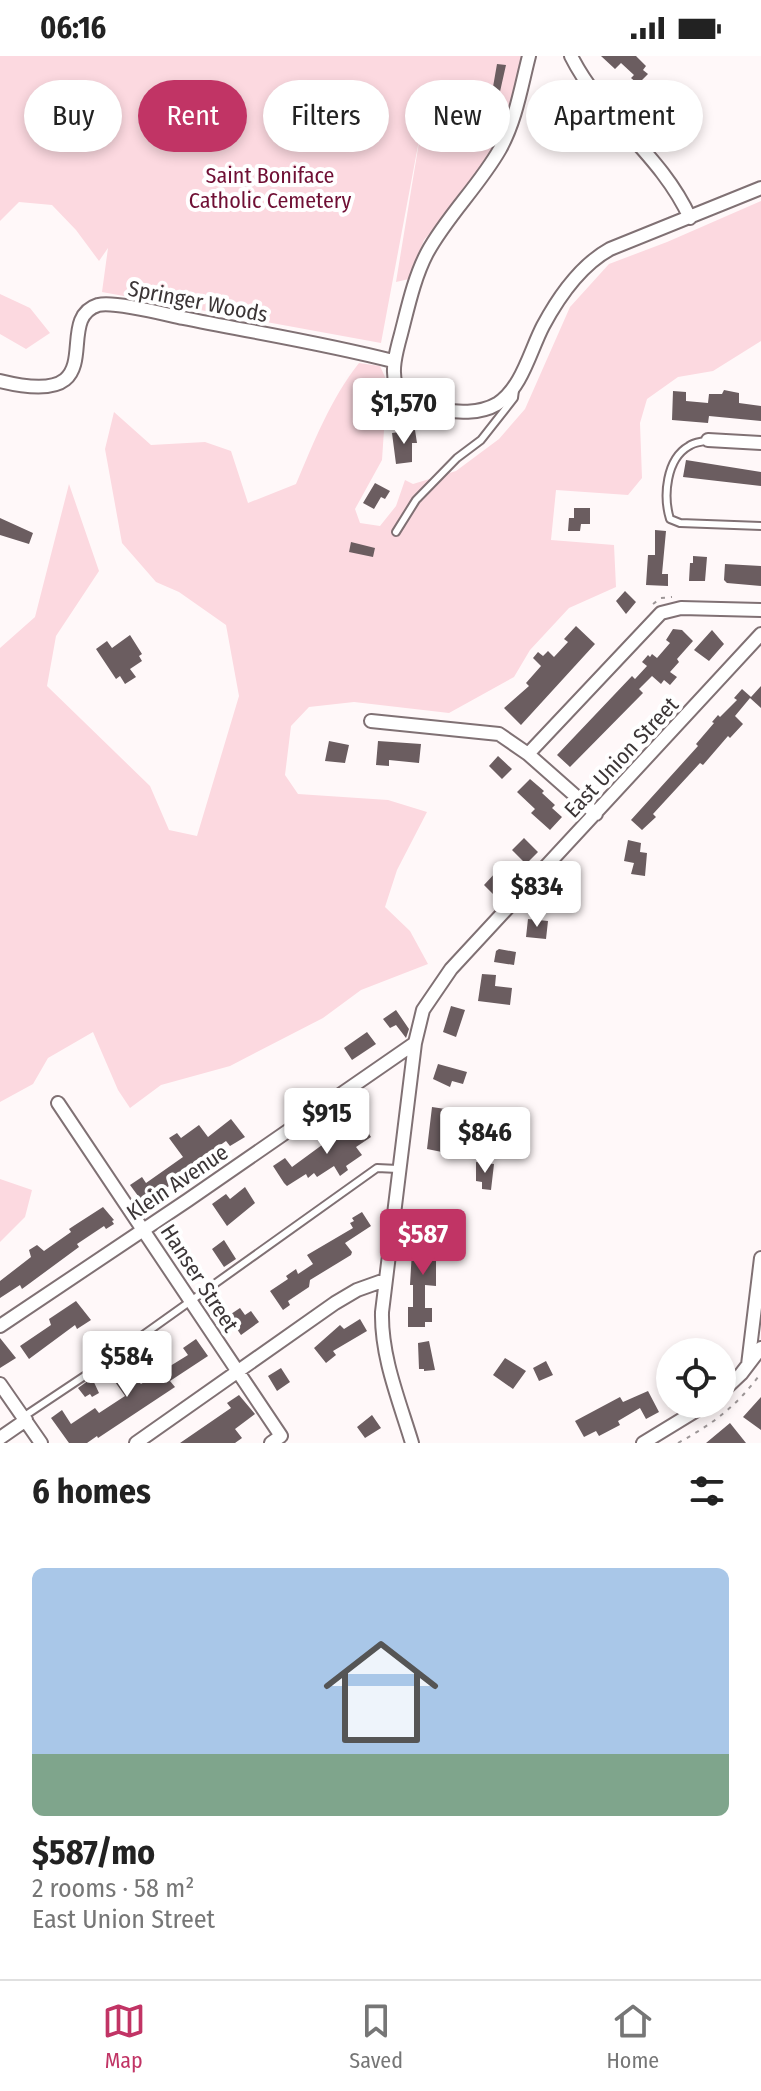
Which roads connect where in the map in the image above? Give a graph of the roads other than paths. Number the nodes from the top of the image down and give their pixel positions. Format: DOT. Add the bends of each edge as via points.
graph roads {
  1 [pos="529,56"];
  2 [pos="571,56"];
  3 [pos="761,188"];
  4 [pos="690,218"];
  5 [pos="393,361"];
  6 [pos="0,381"];
  7 [pos="514,386"];
  8 [pos="708,440"];
  9 [pos="761,443"];
  10 [pos="761,526"];
  11 [pos="396,532"];
  12 [pos="761,610"];
  13 [pos="761,634"];
  14 [pos="371,721"];
  15 [pos="528,754"];
  16 [pos="596,814"];
  17 [pos="415,1043"];
  18 [pos="58,1103"];
  19 [pos="398,1169"];
  20 [pos="144,1229"];
  21 [pos="761,1258"];
  22 [pos="385,1280"];
  23 [pos="191,1300"];
  24 [pos="0,1326"];
  25 [pos="761,1348"];
  26 [pos="748,1365"];
  27 [pos="237,1372"];
  28 [pos="736,1377"];
  29 [pos="0,1384"];
  30 [pos="24,1418"];
  31 [pos="684,1418"];
  32 [pos="0,1438"];
  33 [pos="279,1441"];
  34 [pos="41,1443"];
  35 [pos="136,1443"];
  36 [pos="412,1443"];
  37 [pos="643,1443"];
  1 -- 5 [label="street" via="501,146 420,267"];
  2 -- 4 [label="street" via="593,93 664,171"];
  3 -- 4 [label="street"];
  4 -- 7 [label="street" via="610,249 589,264 544,324"];
  5 -- 6 [label="street, Springer Woods" via="100,305 83,318 73,370 61,383 36,388"];
  5 -- 7 [label="street" via="402,394 436,409 483,410"];
  7 -- 11 [label="lane" via="514,398 489,430 425,490"];
  8 -- 9 [label="street"];
  8 -- 10 [label="lane" via="689,445 677,457 668,476 670,519"];
  12 -- 15 [label="street" via="681,608 661,613"];
  13 -- 16 [label="street, East Union Street"];
  14 -- 15 [label="street" via="492,732"];
  15 -- 16 [label="street"];
  16 -- 17 [label="street, East Union Street" via="443,979 423,1010"];
  17 -- 19 [label="street, East Union Street"];
  17 -- 20 [label="street, Klein Avenue"];
  18 -- 20 [label="street, Hanser Street"];
  19 -- 22 [label="street, East Union Street"];
  19 -- 23 [label="lane" via="377,1168"];
  20 -- 23 [label="street, Hanser Street"];
  20 -- 24 [label="street, Klein Avenue"];
  21 -- 26 [label="street"];
  22 -- 27 [label="street" via="346,1297"];
  22 -- 36 [label="street, East Union Street" via="382,1337"];
  23 -- 27 [label="street, Hanser Street"];
  23 -- 30 [label="lane"];
  25 -- 26 [label="street"];
  26 -- 28 [label="street"];
  27 -- 33 [label="street, Hanser Street"];
  27 -- 35 [label="street"];
  29 -- 30 [label="street"];
  30 -- 32 [label="street"];
  30 -- 34 [label="street"];
  31 -- 37 [label="street"];
}
